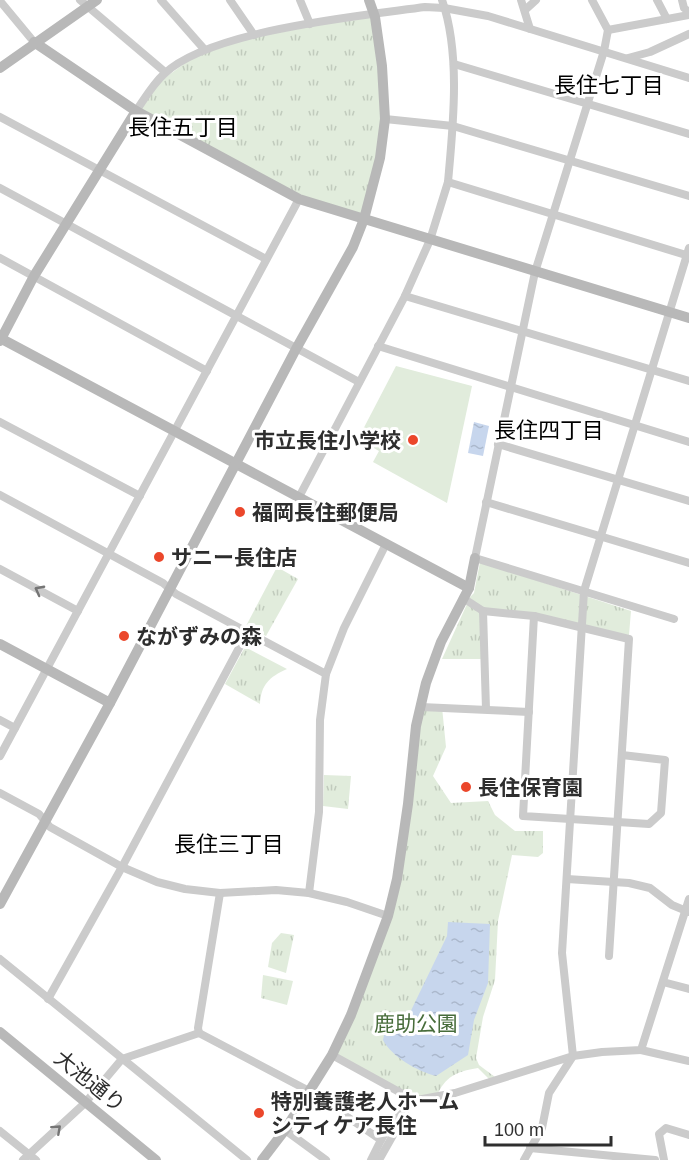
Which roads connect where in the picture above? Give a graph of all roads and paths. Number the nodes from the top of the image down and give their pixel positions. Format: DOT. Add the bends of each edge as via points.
graph roads {
  1 [pos="97,0"];
  2 [pos="161,0"];
  3 [pos="230,0"];
  4 [pos="300,0"];
  5 [pos="369,0"];
  6 [pos="521,0"];
  7 [pos="537,0"];
  8 [pos="592,0"];
  9 [pos="657,0"];
  10 [pos="682,0"];
  11 [pos="0,1"];
  12 [pos="83,4"];
  13 [pos="443,4"];
  14 [pos="525,10"];
  15 [pos="374,14"];
  16 [pos="689,14"];
  17 [pos="667,19"];
  18 [pos="310,24"];
  19 [pos="531,29"];
  20 [pos="608,30"];
  21 [pos="689,34"];
  22 [pos="254,35"];
  23 [pos="34,42"];
  24 [pos="204,49"];
  25 [pos="604,51"];
  26 [pos="650,52"];
  27 [pos="626,58"];
  28 [pos="453,64"];
  29 [pos="647,64"];
  30 [pos="0,68"];
  31 [pos="165,72"];
  32 [pos="689,78"];
  33 [pos="586,104"];
  34 [pos="136,111"];
  35 [pos="0,117"];
  36 [pos="385,119"];
  37 [pos="453,126"];
  38 [pos="689,135"];
  39 [pos="569,159"];
  40 [pos="100,170"];
  41 [pos="448,182"];
  42 [pos="0,188"];
  43 [pos="689,196"];
  44 [pos="299,199"];
  45 [pos="552,214"];
  46 [pos="364,219"];
  47 [pos="66,224"];
  48 [pos="430,240"];
  49 [pos="688,253"];
  50 [pos="0,258"];
  51 [pos="266,259"];
  52 [pos="535,272"];
  53 [pos="34,276"];
  54 [pos="405,296"];
  55 [pos="669,312"];
  56 [pos="235,315"];
  57 [pos="689,318"];
  58 [pos="522,330"];
  59 [pos="0,339"];
  60 [pos="378,346"];
  61 [pos="297,349"];
  62 [pos="652,369"];
  63 [pos="207,371"];
  64 [pos="689,381"];
  65 [pos="359,382"];
  66 [pos="510,387"];
  67 [pos="0,422"];
  68 [pos="636,426"];
  69 [pos="174,433"];
  70 [pos="689,442"];
  71 [pos="498,444"];
  72 [pos="235,464"];
  73 [pos="620,480"];
  74 [pos="0,495"];
  75 [pos="140,496"];
  76 [pos="299,497"];
  77 [pos="689,501"];
  78 [pos="486,502"];
  79 [pos="602,536"];
  80 [pos="386,544"];
  81 [pos="109,554"];
  82 [pos="475,558"];
  83 [pos="689,563"];
  84 [pos="0,569"];
  85 [pos="170,588"];
  86 [pos="584,591"];
  87 [pos="466,593"];
  88 [pos="78,611"];
  89 [pos="483,611"];
  90 [pos="534,616"];
  91 [pos="674,619"];
  92 [pos="582,628"];
  93 [pos="247,633"];
  94 [pos="0,644"];
  95 [pos="48,669"];
  96 [pos="327,674"];
  97 [pos="110,703"];
  98 [pos="421,706"];
  99 [pos="486,709"];
  100 [pos="529,712"];
  101 [pos="0,720"];
  102 [pos="15,728"];
  103 [pos="622,755"];
  104 [pos="0,756"];
  105 [pos="0,793"];
  106 [pos="570,819"];
  107 [pos="45,820"];
  108 [pos="618,823"];
  109 [pos="122,867"];
  110 [pos="567,879"];
  111 [pos="614,883"];
  112 [pos="309,892"];
  113 [pos="220,893"];
  114 [pos="689,899"];
  115 [pos="0,904"];
  116 [pos="687,911"];
  117 [pos="388,916"];
  118 [pos="609,956"];
  119 [pos="0,959"];
  120 [pos="663,982"];
  121 [pos="689,989"];
  122 [pos="48,999"];
  123 [pos="0,1032"];
  124 [pos="199,1033"];
  125 [pos="641,1050"];
  126 [pos="332,1055"];
  127 [pos="573,1056"];
  128 [pos="122,1059"];
  129 [pos="689,1061"];
  130 [pos="311,1092"];
  131 [pos="412,1099"];
  132 [pos="85,1103"];
  133 [pos="405,1106"];
  134 [pos="285,1130"];
  135 [pos="0,1131"];
  136 [pos="689,1135"];
  137 [pos="381,1140"];
  138 [pos="530,1148"];
  139 [pos="29,1158"];
  140 [pos="156,1160"];
  141 [pos="247,1160"];
  142 [pos="262,1160"];
  143 [pos="326,1160"];
  144 [pos="371,1160"];
  145 [pos="379,1160"];
  146 [pos="524,1160"];
  147 [pos="655,1160"];
  148 [pos="664,1160"];
  1 -- 12 [label="street"];
  2 -- 24 [label="street"];
  3 -- 22 [label="street"];
  4 -- 18 [label="street"];
  5 -- 15 [label="street"];
  6 -- 14 [label="street"];
  7 -- 14 [label="street"];
  8 -- 20 [label="street"];
  9 -- 17 [label="street"];
  10 -- 16 [label="street"];
  11 -- 23 [label="street"];
  12 -- 23 [label="street"];
  12 -- 31 [label="street"];
  13 -- 15 [label="street"];
  13 -- 19 [label="street"];
  13 -- 28 [label="street"];
  14 -- 19 [label="street"];
  15 -- 18 [label="street"];
  15 -- 36 [label="street"];
  16 -- 17 [label="street"];
  17 -- 20 [label="street"];
  18 -- 22 [label="street"];
  19 -- 25 [label="street"];
  20 -- 25 [label="street"];
  21 -- 26 [label="street"];
  22 -- 24 [label="street"];
  23 -- 30 [label="street"];
  23 -- 34 [label="street"];
  24 -- 31 [label="street"];
  25 -- 27 [label="street"];
  25 -- 33 [label="street"];
  26 -- 27 [label="street"];
  26 -- 29 [label="street"];
  27 -- 29 [label="street"];
  28 -- 33 [label="street"];
  28 -- 37 [label="street"];
  29 -- 32 [label="street"];
  31 -- 34 [label="street"];
  33 -- 38 [label="street"];
  33 -- 39 [label="street"];
  34 -- 40 [label="street"];
  34 -- 44 [label="street"];
  35 -- 40 [label="street"];
  36 -- 37 [label="street"];
  36 -- 46 [label="street" via="380,158"];
  37 -- 39 [label="street"];
  37 -- 41 [label="street"];
  39 -- 43 [label="street"];
  39 -- 45 [label="street"];
  40 -- 47 [label="street"];
  40 -- 51 [label="street"];
  41 -- 45 [label="street"];
  41 -- 48 [label="street"];
  42 -- 47 [label="street"];
  44 -- 46 [label="street"];
  44 -- 51 [label="street"];
  45 -- 49 [label="street"];
  45 -- 52 [label="street"];
  46 -- 48 [label="street"];
  46 -- 61 [label="street" via="353,247"];
  47 -- 53 [label="street"];
  47 -- 56 [label="street"];
  48 -- 52 [label="street"];
  48 -- 54 [label="street"];
  49 -- 55 [label="street"];
  50 -- 53 [label="street"];
  51 -- 56 [label="street"];
  52 -- 55 [label="street"];
  52 -- 58 [label="street"];
  53 -- 59 [label="street"];
  53 -- 63 [label="street"];
  54 -- 58 [label="street"];
  54 -- 60 [label="street"];
  55 -- 57 [label="street"];
  55 -- 62 [label="street"];
  56 -- 61 [label="street"];
  56 -- 63 [label="street"];
  58 -- 62 [label="street"];
  58 -- 66 [label="street"];
  59 -- 69 [label="street"];
  60 -- 65 [label="street"];
  60 -- 66 [label="street"];
  61 -- 65 [label="street"];
  61 -- 72 [label="street"];
  62 -- 64 [label="street"];
  62 -- 68 [label="street"];
  63 -- 69 [label="street"];
  65 -- 76 [label="street"];
  66 -- 68 [label="street"];
  66 -- 71 [label="street"];
  67 -- 75 [label="street"];
  68 -- 70 [label="street"];
  68 -- 73 [label="street"];
  69 -- 72 [label="street"];
  69 -- 75 [label="street"];
  71 -- 73 [label="street"];
  71 -- 78 [label="street"];
  72 -- 76 [label="street"];
  72 -- 85 [label="street"];
  73 -- 77 [label="street"];
  73 -- 79 [label="street"];
  74 -- 81 [label="street"];
  75 -- 81 [label="street"];
  76 -- 80 [label="street"];
  78 -- 79 [label="street"];
  78 -- 82 [label="street"];
  79 -- 83 [label="street"];
  79 -- 86 [label="street"];
  80 -- 87 [label="street"];
  80 -- 96 [label="street" via="344,628"];
  81 -- 85 [label="street"];
  81 -- 88 [label="street"];
  82 -- 86 [label="street"];
  82 -- 87 [label="street"];
  88 -- 84 [label="street, one-way"];
  85 -- 93 [label="street"];
  85 -- 97 [label="street"];
  86 -- 91 [label="street"];
  86 -- 92 [label="street"];
  87 -- 89 [label="street"];
  87 -- 98 [label="street" via="441,642"];
  88 -- 95 [label="street"];
  89 -- 90 [label="street"];
  89 -- 99 [label="street"];
  90 -- 92 [label="street"];
  90 -- 100 [label="street"];
  92 -- 103 [label="street" via="629,639"];
  92 -- 106 [label="street"];
  93 -- 96 [label="street"];
  93 -- 109 [label="street"];
  94 -- 95 [label="street"];
  95 -- 97 [label="street"];
  95 -- 102 [label="street"];
  96 -- 112 [label="street" via="320,720 320,812"];
  97 -- 107 [label="street"];
  98 -- 99 [label="street"];
  98 -- 117 [label="street" via="397,879"];
  99 -- 100 [label="street"];
  100 -- 106 [label="street" via="523,816"];
  101 -- 102 [label="street"];
  102 -- 104 [label="street"];
  103 -- 108 [label="street"];
  103 -- 108 [label="street" via="665,760 661,813 649,824"];
  105 -- 107 [label="street"];
  106 -- 108 [label="street"];
  106 -- 110 [label="street"];
  107 -- 109 [label="street"];
  107 -- 115 [label="street"];
  108 -- 111 [label="street"];
  109 -- 113 [label="street" via="157,882"];
  109 -- 122 [label="street"];
  110 -- 111 [label="street"];
  110 -- 127 [label="street" via="562,953"];
  111 -- 116 [label="street" via="650,888"];
  111 -- 118 [label="street"];
  112 -- 113 [label="street"];
  112 -- 117 [label="street"];
  113 -- 124 [label="street"];
  114 -- 116 [label="street"];
  116 -- 120 [label="street"];
  117 -- 126 [label="street"];
  119 -- 122 [label="street"];
  120 -- 121 [label="street"];
  120 -- 125 [label="street"];
  122 -- 128 [label="street"];
  123 -- 132 [label="street, 大池通り"];
  124 -- 128 [label="street"];
  124 -- 130 [label="street"];
  125 -- 127 [label="street"];
  125 -- 129 [label="street"];
  126 -- 130 [label="street"];
  126 -- 131 [label="street"];
  127 -- 131 [label="street" via="455,1093"];
  127 -- 138 [label="street" via="549,1093 542,1128"];
  128 -- 132 [label="street"];
  128 -- 141 [label="street"];
  130 -- 134 [label="street"];
  130 -- 137 [label="street"];
  131 -- 133 [label="street"];
  139 -- 132 [label="street, one-way"];
  132 -- 140 [label="street, 大池通り"];
  133 -- 137 [label="street"];
  133 -- 145 [label="street" via="405,1114"];
  134 -- 142 [label="street"];
  134 -- 143 [label="street"];
  135 -- 139 [label="street"];
  136 -- 148 [label="street" via="666,1128 659,1134"];
  137 -- 144 [label="street"];
  138 -- 146 [label="street"];
  138 -- 147 [label="street"];
}
